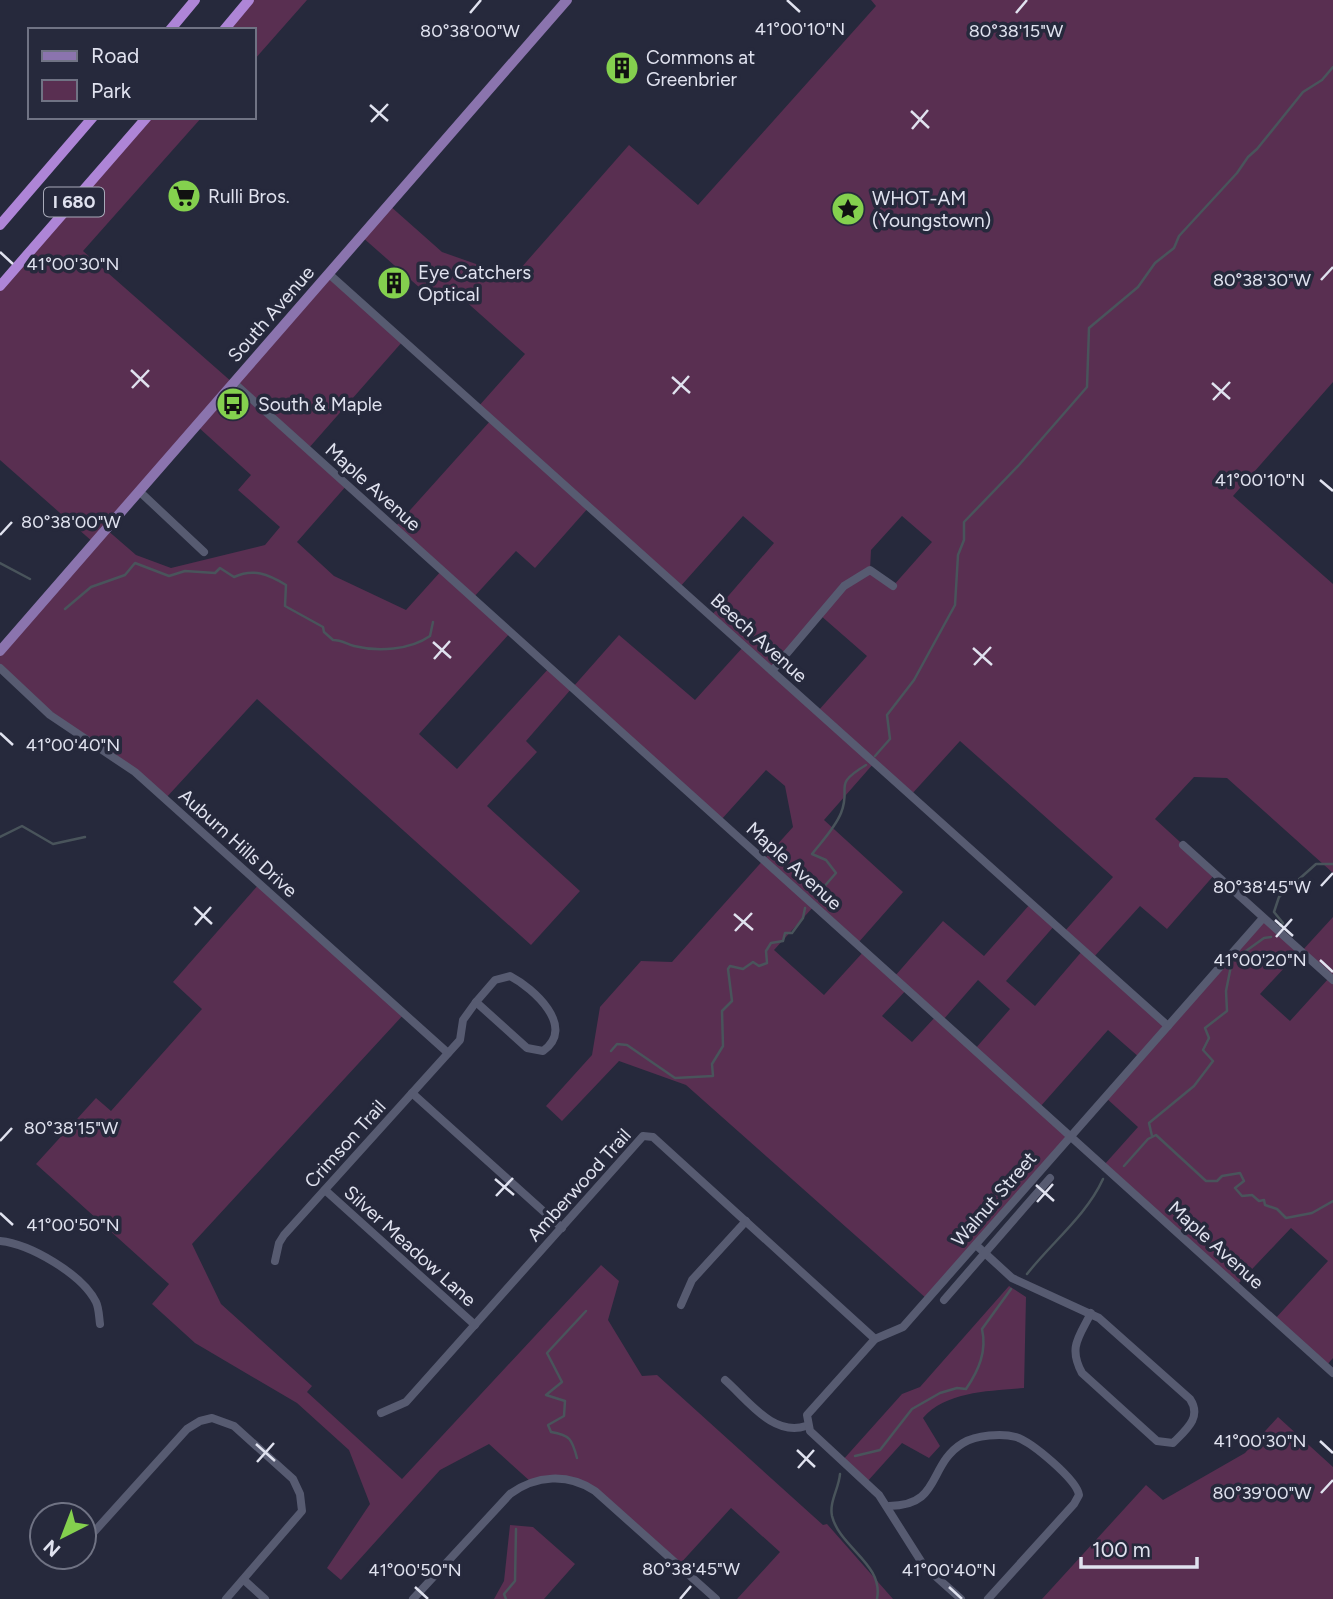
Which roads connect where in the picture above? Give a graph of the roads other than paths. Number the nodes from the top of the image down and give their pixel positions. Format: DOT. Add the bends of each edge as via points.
graph roads {
  1 [pos="195,0"];
  2 [pos="250,0"];
  3 [pos="567,0"];
  4 [pos="172,28"];
  5 [pos="225,28"];
  6 [pos="91,119"];
  7 [pos="145,119"];
  8 [pos="0,225"];
  9 [pos="328,274"];
  10 [pos="0,286"];
  11 [pos="234,383"];
  12 [pos="139,491"];
  13 [pos="204,552"];
  14 [pos="893,586"];
  15 [pos="0,651"];
  16 [pos="0,668"];
  17 [pos="772,671"];
  18 [pos="1184,845"];
  19 [pos="1263,918"];
  20 [pos="1333,980"];
  21 [pos="476,1002"];
  22 [pos="1168,1026"];
  23 [pos="448,1053"];
  24 [pos="412,1093"];
  25 [pos="1071,1135"];
  26 [pos="1050,1178"];
  27 [pos="325,1190"];
  28 [pos="746,1221"];
  29 [pos="562,1228"];
  30 [pos="0,1241"];
  31 [pos="976,1245"];
  32 [pos="986,1254"];
  33 [pos="275,1261"];
  34 [pos="944,1300"];
  35 [pos="681,1305"];
  36 [pos="1091,1313"];
  37 [pos="100,1324"];
  38 [pos="475,1325"];
  39 [pos="875,1339"];
  40 [pos="1333,1373"];
  41 [pos="725,1380"];
  42 [pos="381,1413"];
  43 [pos="806,1426"];
  44 [pos="889,1506"];
  45 [pos="98,1528"];
  46 [pos="244,1580"];
  47 [pos="226,1599"];
  48 [pos="265,1599"];
  49 [pos="413,1599"];
  50 [pos="716,1599"];
  51 [pos="961,1599"];
  52 [pos="988,1599"];
  1 -- 4 [label="highway"];
  2 -- 5 [label="highway"];
  3 -- 9 [label="main road, South Avenue"];
  6 -- 8 [label="highway, I 680"];
  7 -- 10 [label="highway, I 680"];
  9 -- 11 [label="main road, South Avenue"];
  9 -- 17 [label="street, Beech Avenue"];
  11 -- 12 [label="main road, South Avenue"];
  11 -- 25 [label="street, Maple Avenue"];
  12 -- 13 [label="street"];
  12 -- 15 [label="main road, South Avenue"];
  14 -- 17 [label="street" via="870,570 852,579"];
  16 -- 23 [label="street, Auburn Hills Drive" via="50,715 135,772"];
  17 -- 22 [label="street, Beech Avenue"];
  18 -- 19 [label="street"];
  19 -- 20 [label="street"];
  19 -- 22 [label="street, Walnut Street"];
  21 -- 21 [label="street" via="495,980 510,976 551,1013 554,1039 543,1051 531,1050"];
  21 -- 23 [label="street, Crimson Trail" via="463,1020 460,1040"];
  22 -- 25 [label="street, Walnut Street"];
  23 -- 24 [label="street, Crimson Trail"];
  24 -- 27 [label="street, Crimson Trail"];
  24 -- 29 [label="street"];
  25 -- 31 [label="street, Walnut Street"];
  25 -- 40 [label="street, Maple Avenue"];
  26 -- 32 [label="street"];
  27 -- 33 [label="street, Crimson Trail" via="279,1242"];
  27 -- 38 [label="street, Silver Meadow Lane"];
  28 -- 29 [label="street, Amberwood Trail" via="647,1135"];
  28 -- 35 [label="street" via="692,1280"];
  28 -- 39 [label="street, Amberwood Trail"];
  29 -- 38 [label="street, Amberwood Trail"];
  30 -- 37 [label="street" via="34,1250 59,1266 92,1295"];
  31 -- 32 [label="street"];
  31 -- 39 [label="street, Walnut Street" via="903,1327"];
  32 -- 34 [label="street"];
  32 -- 36 [label="street" via="1012,1278"];
  36 -- 36 [label="street" via="1075,1344 1074,1358 1082,1373 1157,1441 1173,1443 1190,1426 1196,1407"];
  38 -- 42 [label="street, Amberwood Trail" via="406,1402"];
  39 -- 43 [label="street, Walnut Street" via="809,1412"];
  41 -- 43 [label="street" via="780,1428"];
  43 -- 44 [label="street"];
  44 -- 51 [label="street" via="924,1566"];
  44 -- 52 [label="street" via="913,1504 925,1494 951,1453 964,1442 982,1437 1000,1435 1026,1441 1073,1481 1079,1495 1073,1504"];
  45 -- 46 [label="street" via="187,1429 200,1421 221,1419 293,1479 302,1504 298,1519"];
  46 -- 47 [label="street"];
  46 -- 48 [label="street"];
  49 -- 50 [label="street" via="510,1494 530,1482 556,1478 595,1490"];
}
